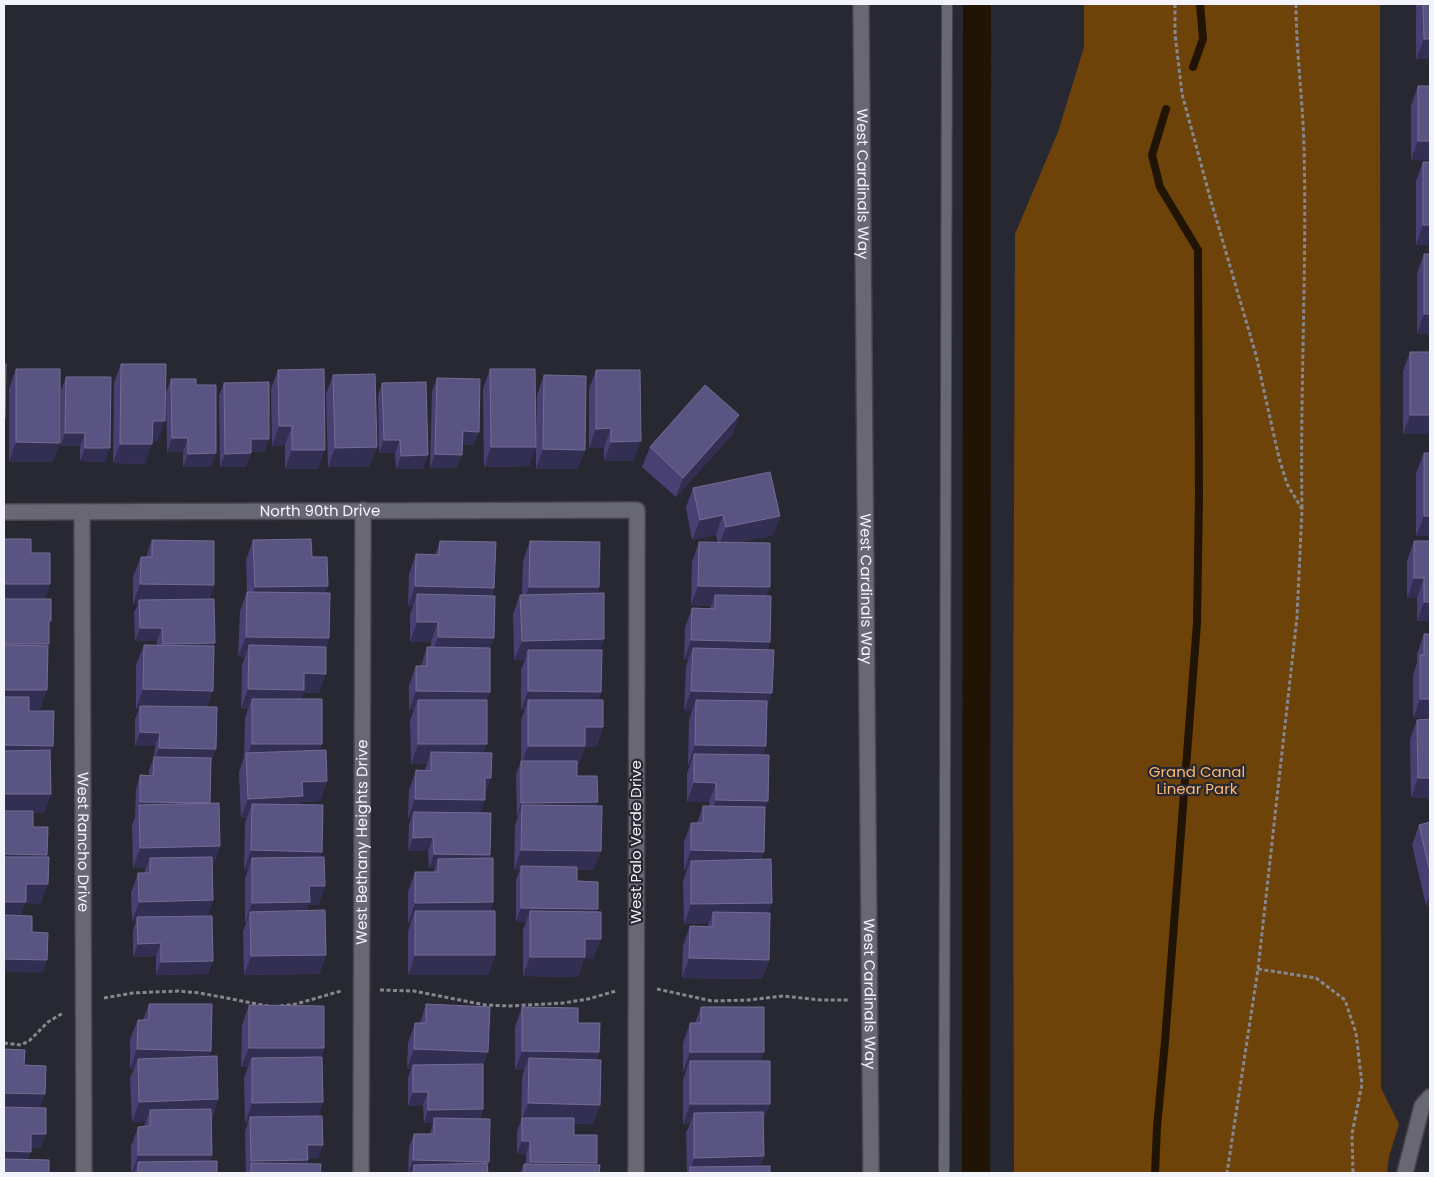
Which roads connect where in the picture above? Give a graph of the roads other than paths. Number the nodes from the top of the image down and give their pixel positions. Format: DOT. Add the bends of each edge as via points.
graph roads {
  1 [pos="861,4"];
  2 [pos="947,4"];
  3 [pos="363,510"];
  4 [pos="637,510"];
  5 [pos="4,512"];
  6 [pos="82,512"];
  7 [pos="1430,1097"];
  8 [pos="84,1173"];
  9 [pos="361,1173"];
  10 [pos="636,1173"];
  11 [pos="871,1173"];
  12 [pos="944,1173"];
  13 [pos="1405,1173"];
  1 -- 11 [label="street, West Cardinals Way"];
  2 -- 12 [label="lane"];
  3 -- 4 [label="street, North 90th Drive"];
  3 -- 6 [label="street, North 90th Drive"];
  3 -- 9 [label="street, West Bethany Heights Drive"];
  4 -- 10 [label="street, West Palo Verde Drive"];
  5 -- 6 [label="street, North 90th Drive"];
  6 -- 8 [label="street, West Rancho Drive"];
  7 -- 13 [label="street" via="1422,1106"];
}
